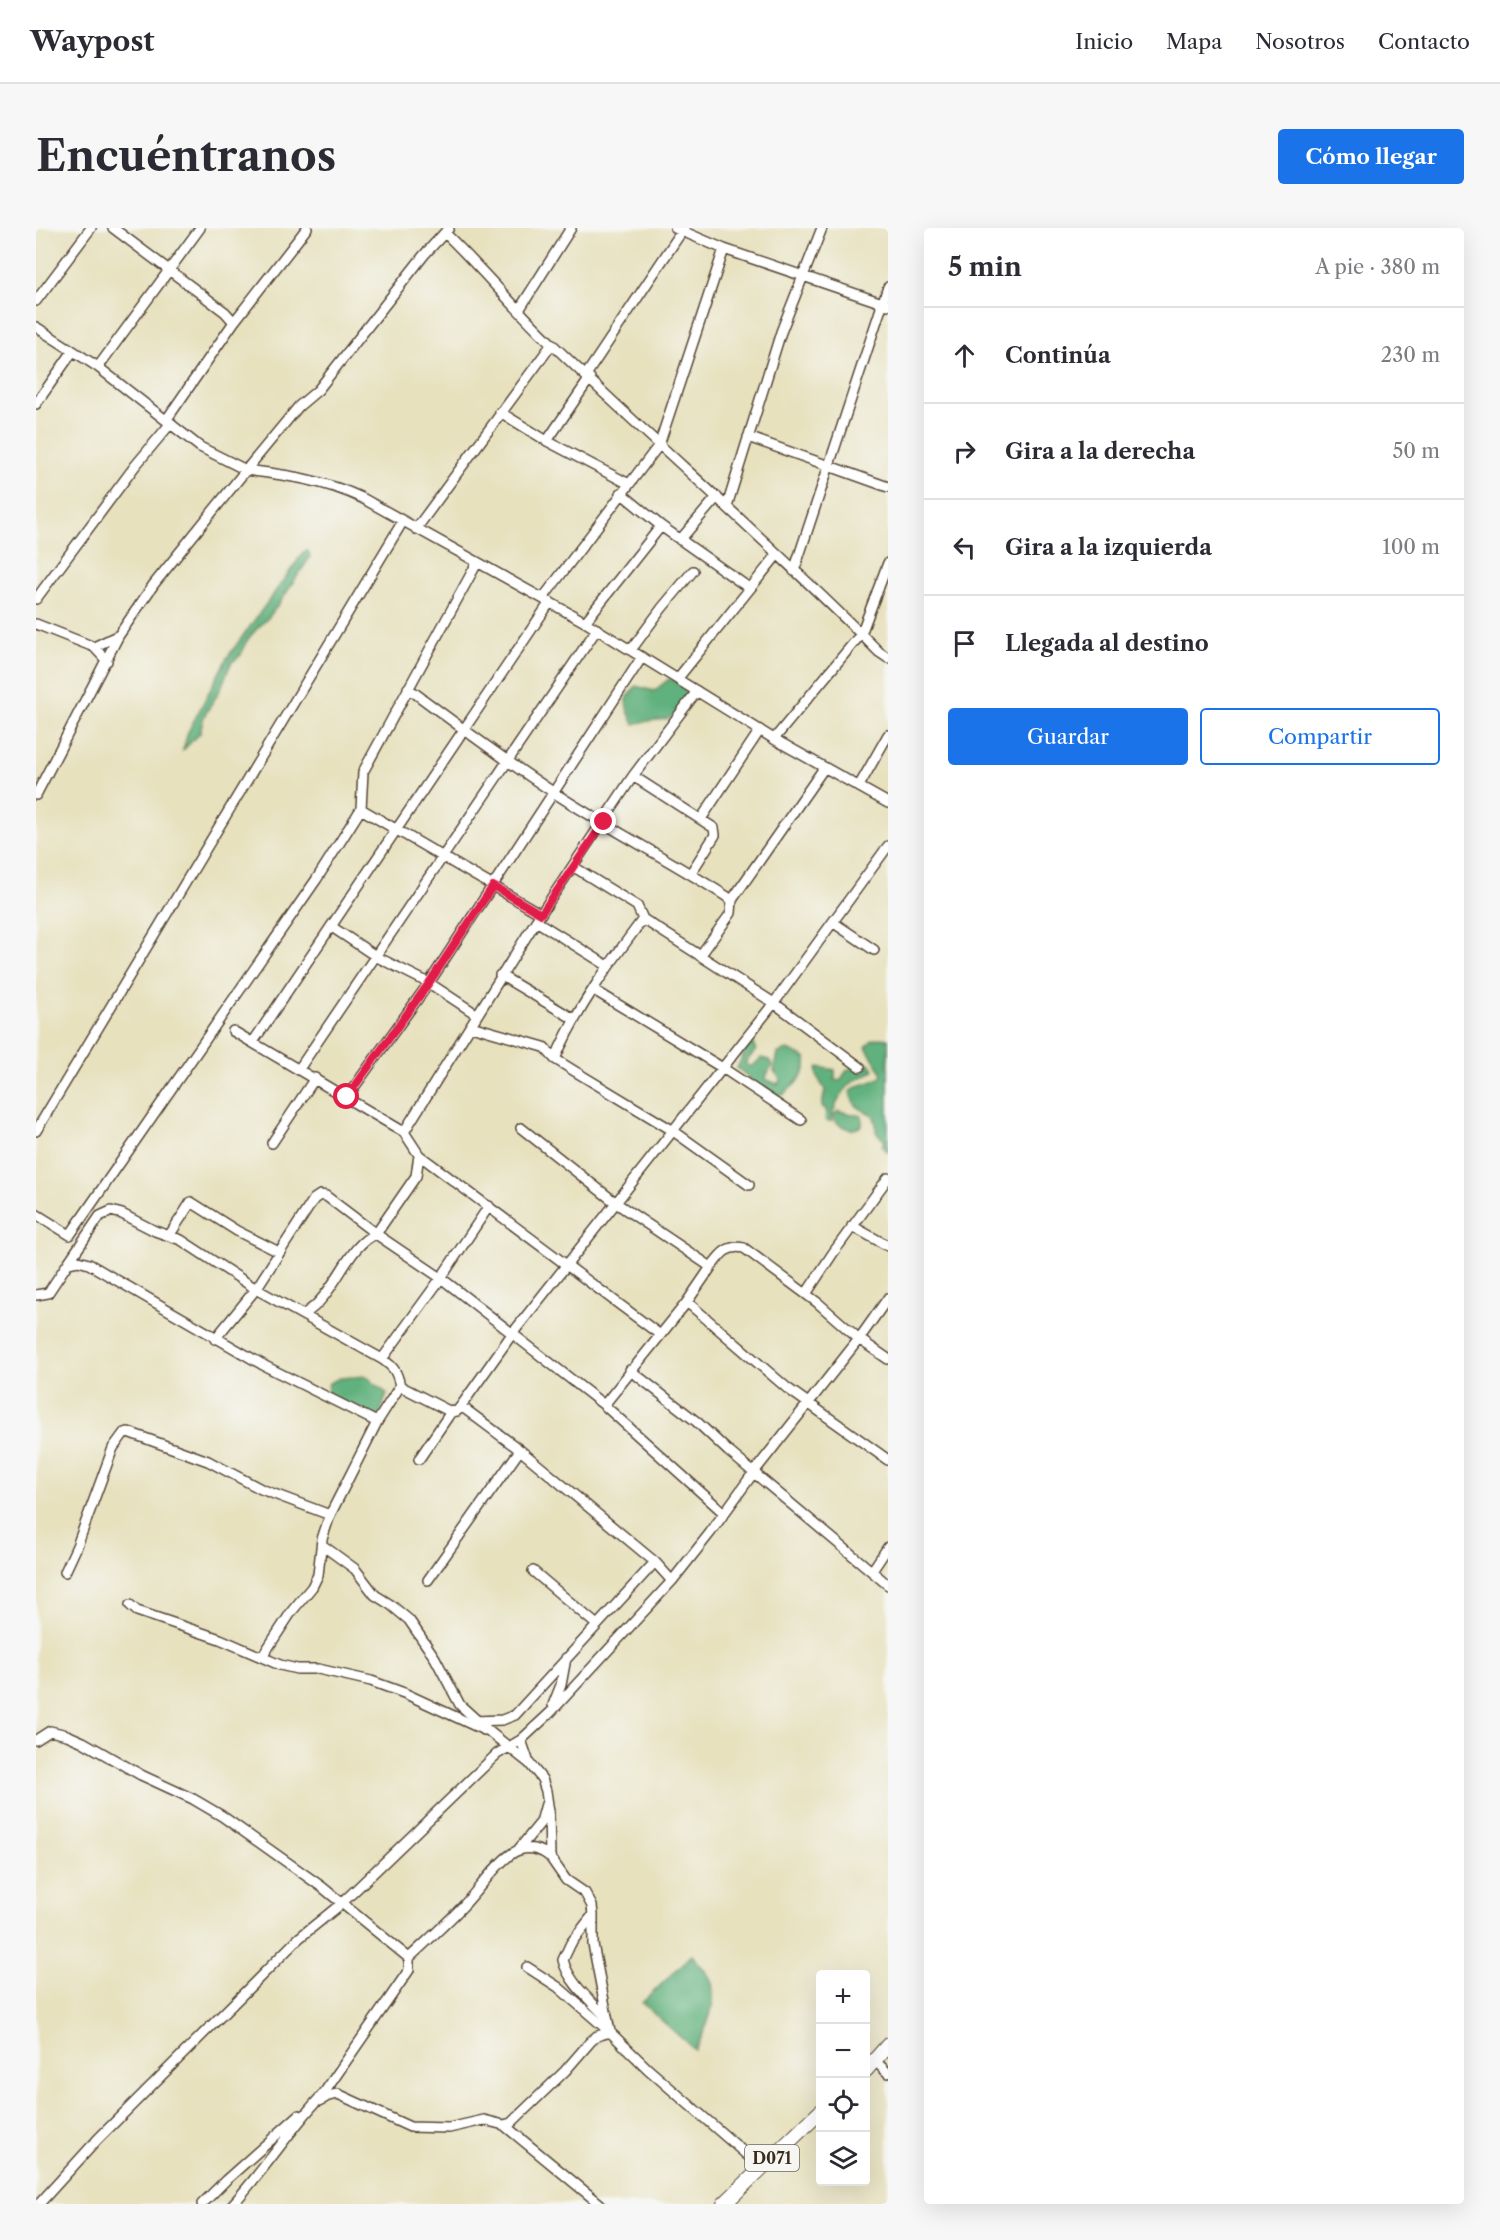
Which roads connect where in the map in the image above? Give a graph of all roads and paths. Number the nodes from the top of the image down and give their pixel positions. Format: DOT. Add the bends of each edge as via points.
graph roads {
  1 [pos="91,228"];
  2 [pos="113,228"];
  3 [pos="200,228"];
  4 [pos="307,228"];
  5 [pos="571,228"];
  6 [pos="822,228"];
  7 [pos="680,229"];
  8 [pos="447,231"];
  9 [pos="724,249"];
  10 [pos="168,271"];
  11 [pos="802,276"];
  12 [pos="888,287"];
  13 [pos="36,301"];
  14 [pos="886,304"];
  15 [pos="519,310"];
  16 [pos="234,322"];
  17 [pos="36,327"];
  18 [pos="552,344"];
  19 [pos="73,351"];
  20 [pos="98,367"];
  21 [pos="588,377"];
  22 [pos="36,404"];
  23 [pos="500,412"];
  24 [pos="169,421"];
  25 [pos="748,438"];
  26 [pos="548,441"];
  27 [pos="658,445"];
  28 [pos="830,466"];
  29 [pos="246,470"];
  30 [pos="629,484"];
  31 [pos="888,487"];
  32 [pos="621,493"];
  33 [pos="717,497"];
  34 [pos="727,506"];
  35 [pos="403,521"];
  36 [pos="661,526"];
  37 [pos="416,528"];
  38 [pos="680,540"];
  39 [pos="777,555"];
  40 [pos="888,562"];
  41 [pos="477,563"];
  42 [pos="794,570"];
  43 [pos="693,571"];
  44 [pos="749,588"];
  45 [pos="36,599"];
  46 [pos="547,600"];
  47 [pos="585,622"];
  48 [pos="36,624"];
  49 [pos="597,629"];
  50 [pos="861,634"];
  51 [pos="119,635"];
  52 [pos="94,647"];
  53 [pos="631,650"];
  54 [pos="642,657"];
  55 [pos="888,658"];
  56 [pos="107,662"];
  57 [pos="678,678"];
  58 [pos="408,688"];
  59 [pos="698,691"];
  60 [pos="463,730"];
  61 [pos="760,730"];
  62 [pos="888,735"];
  63 [pos="774,739"];
  64 [pos="509,762"];
  65 [pos="824,768"];
  66 [pos="633,776"];
  67 [pos="859,786"];
  68 [pos="555,793"];
  69 [pos="36,795"];
  70 [pos="888,803"];
  71 [pos="362,809"];
  72 [pos="701,819"];
  73 [pos="604,822"];
  74 [pos="396,830"];
  75 [pos="888,846"];
  76 [pos="444,858"];
  77 [pos="574,867"];
  78 [pos="691,873"];
  79 [pos="493,886"];
  80 [pos="732,900"];
  81 [pos="538,917"];
  82 [pos="643,919"];
  83 [pos="834,922"];
  84 [pos="332,927"];
  85 [pos="874,950"];
  86 [pos="700,956"];
  87 [pos="376,957"];
  88 [pos="608,966"];
  89 [pos="500,975"];
  90 [pos="429,983"];
  91 [pos="594,990"];
  92 [pos="774,1003"];
  93 [pos="476,1014"];
  94 [pos="574,1019"];
  95 [pos="471,1026"];
  96 [pos="233,1031"];
  97 [pos="253,1042"];
  98 [pos="555,1059"];
  99 [pos="721,1067"];
  100 [pos="860,1067"];
  101 [pos="299,1069"];
  102 [pos="315,1078"];
  103 [pos="347,1097"];
  104 [pos="801,1120"];
  105 [pos="521,1128"];
  106 [pos="672,1130"];
  107 [pos="36,1131"];
  108 [pos="404,1132"];
  109 [pos="272,1143"];
  110 [pos="419,1155"];
  111 [pos="435,1166"];
  112 [pos="416,1176"];
  113 [pos="888,1178"];
  114 [pos="749,1185"];
  115 [pos="616,1203"];
  116 [pos="489,1206"];
  117 [pos="36,1214"];
  118 [pos="852,1226"];
  119 [pos="376,1234"];
  120 [pos="70,1235"];
  121 [pos="169,1236"];
  122 [pos="81,1243"];
  123 [pos="888,1246"];
  124 [pos="279,1252"];
  125 [pos="68,1263"];
  126 [pos="567,1266"];
  127 [pos="711,1267"];
  128 [pos="441,1278"];
  129 [pos="256,1289"];
  130 [pos="806,1294"];
  131 [pos="36,1296"];
  132 [pos="888,1298"];
  133 [pos="687,1302"];
  134 [pos="304,1314"];
  135 [pos="512,1334"];
  136 [pos="659,1334"];
  137 [pos="215,1339"];
  138 [pos="859,1339"];
  139 [pos="382,1359"];
  140 [pos="888,1359"];
  141 [pos="630,1370"];
  142 [pos="400,1386"];
  143 [pos="810,1403"];
  144 [pos="604,1405"];
  145 [pos="461,1406"];
  146 [pos="451,1412"];
  147 [pos="376,1422"];
  148 [pos="520,1450"];
  149 [pos="419,1459"];
  150 [pos="888,1460"];
  151 [pos="754,1472"];
  152 [pos="724,1513"];
  153 [pos="330,1515"];
  154 [pos="322,1545"];
  155 [pos="888,1547"];
  156 [pos="655,1562"];
  157 [pos="533,1570"];
  158 [pos="872,1571"];
  159 [pos="65,1572"];
  160 [pos="428,1580"];
  161 [pos="672,1581"];
  162 [pos="888,1585"];
  163 [pos="130,1605"];
  164 [pos="597,1625"];
  165 [pos="262,1657"];
  166 [pos="566,1658"];
  167 [pos="550,1713"];
  168 [pos="477,1721"];
  169 [pos="463,1722"];
  170 [pos="491,1733"];
  171 [pos="36,1740"];
  172 [pos="521,1740"];
  173 [pos="509,1748"];
  174 [pos="529,1763"];
  175 [pos="547,1800"];
  176 [pos="518,1850"];
  177 [pos="550,1857"];
  178 [pos="341,1904"];
  179 [pos="593,1915"];
  180 [pos="409,1958"];
  181 [pos="527,1967"];
  182 [pos="606,2017"];
  183 [pos="610,2032"];
  184 [pos="888,2045"];
  185 [pos="870,2065"];
  186 [pos="888,2073"];
  187 [pos="309,2109"];
  188 [pos="816,2116"];
  189 [pos="504,2125"];
  190 [pos="762,2168"];
  191 [pos="41,2203"];
  192 [pos="202,2204"];
  193 [pos="233,2204"];
  194 [pos="600,2204"];
  195 [pos="723,2204"];
  1 -- 13 [label="street"];
  2 -- 10 [label="street"];
  3 -- 10 [label="street"];
  4 -- 16 [label="street"];
  5 -- 15 [label="street"];
  6 -- 11 [label="street"];
  7 -- 9 [label="street"];
  7 -- 21 [label="street"];
  8 -- 15 [label="street"];
  8 -- 29 [label="street" via="318,390 299,406"];
  9 -- 11 [label="street"];
  9 -- 27 [label="street"];
  10 -- 16 [label="street"];
  10 -- 20 [label="street"];
  11 -- 14 [label="street"];
  11 -- 25 [label="street"];
  12 -- 14 [label="street"];
  14 -- 28 [label="street"];
  15 -- 18 [label="street"];
  16 -- 24 [label="street"];
  17 -- 19 [label="street"];
  18 -- 21 [label="street"];
  18 -- 23 [label="street"];
  19 -- 20 [label="street"];
  19 -- 22 [label="street"];
  20 -- 24 [label="street"];
  21 -- 26 [label="street"];
  21 -- 27 [label="street"];
  23 -- 26 [label="street"];
  23 -- 37 [label="street"];
  24 -- 29 [label="street" via="200,447"];
  24 -- 45 [label="street"];
  25 -- 28 [label="street"];
  25 -- 34 [label="street"];
  26 -- 30 [label="street"];
  27 -- 30 [label="street"];
  27 -- 33 [label="street"];
  28 -- 31 [label="street"];
  28 -- 42 [label="street"];
  29 -- 35 [label="street" via="301,477 348,492"];
  29 -- 51 [label="street" via="154,584"];
  30 -- 32 [label="street"];
  32 -- 36 [label="street"];
  32 -- 46 [label="street"];
  33 -- 34 [label="street"];
  33 -- 38 [label="street"];
  34 -- 39 [label="street"];
  35 -- 37 [label="street"];
  35 -- 107 [label="street"];
  36 -- 38 [label="street"];
  36 -- 47 [label="street"];
  37 -- 41 [label="street"];
  38 -- 44 [label="street"];
  39 -- 42 [label="street"];
  39 -- 44 [label="street"];
  40 -- 50 [label="street"];
  41 -- 46 [label="street"];
  41 -- 58 [label="street"];
  42 -- 50 [label="street"];
  43 -- 53 [label="street"];
  44 -- 57 [label="street"];
  46 -- 47 [label="street"];
  46 -- 60 [label="street"];
  47 -- 49 [label="street"];
  48 -- 52 [label="street"];
  49 -- 53 [label="street"];
  49 -- 64 [label="street"];
  50 -- 55 [label="street"];
  50 -- 63 [label="street"];
  51 -- 52 [label="street"];
  51 -- 56 [label="street"];
  52 -- 56 [label="street"];
  53 -- 54 [label="street"];
  54 -- 57 [label="street"];
  54 -- 68 [label="street"];
  56 -- 69 [label="street"];
  57 -- 59 [label="street"];
  58 -- 60 [label="street"];
  58 -- 71 [label="street" via="363,772"];
  59 -- 61 [label="street"];
  59 -- 66 [label="street"];
  60 -- 64 [label="street"];
  60 -- 74 [label="street"];
  61 -- 63 [label="street"];
  61 -- 72 [label="street"];
  62 -- 67 [label="street"];
  63 -- 65 [label="street"];
  64 -- 68 [label="street"];
  64 -- 76 [label="street"];
  65 -- 67 [label="street"];
  65 -- 80 [label="street"];
  66 -- 72 [label="street"];
  66 -- 73 [label="street"];
  67 -- 70 [label="street"];
  68 -- 73 [label="street"];
  68 -- 79 [label="street"];
  71 -- 74 [label="street"];
  71 -- 120 [label="street"];
  72 -- 78 [label="street" via="714,828 715,835"];
  73 -- 77 [label="street"];
  73 -- 78 [label="street"];
  74 -- 76 [label="street"];
  74 -- 84 [label="street"];
  75 -- 83 [label="street"];
  76 -- 79 [label="street"];
  76 -- 87 [label="street"];
  77 -- 81 [label="street"];
  77 -- 82 [label="street" via="637,906"];
  78 -- 80 [label="street"];
  79 -- 81 [label="street"];
  79 -- 90 [label="street"];
  80 -- 86 [label="street" via="730,914"];
  81 -- 88 [label="street"];
  81 -- 89 [label="street"];
  82 -- 86 [label="street"];
  82 -- 88 [label="street"];
  83 -- 85 [label="street"];
  83 -- 92 [label="street"];
  84 -- 87 [label="street"];
  84 -- 97 [label="street"];
  86 -- 92 [label="street"];
  87 -- 90 [label="street"];
  87 -- 101 [label="street"];
  88 -- 91 [label="street"];
  89 -- 93 [label="street"];
  89 -- 94 [label="street"];
  90 -- 93 [label="street"];
  90 -- 103 [label="street"];
  91 -- 94 [label="street"];
  91 -- 99 [label="street"];
  92 -- 99 [label="street"];
  92 -- 100 [label="street"];
  93 -- 95 [label="street"];
  94 -- 98 [label="street"];
  95 -- 98 [label="street" via="544,1047"];
  95 -- 108 [label="street"];
  96 -- 97 [label="street"];
  97 -- 101 [label="street"];
  98 -- 106 [label="street"];
  99 -- 104 [label="street"];
  99 -- 106 [label="street"];
  101 -- 102 [label="street"];
  102 -- 103 [label="street"];
  102 -- 109 [label="street"];
  103 -- 108 [label="street"];
  105 -- 115 [label="street"];
  106 -- 114 [label="street"];
  106 -- 115 [label="street"];
  108 -- 110 [label="street"];
  110 -- 111 [label="street"];
  110 -- 112 [label="street"];
  111 -- 112 [label="street"];
  111 -- 116 [label="street"];
  112 -- 119 [label="street"];
  113 -- 118 [label="street"];
  115 -- 126 [label="street"];
  115 -- 127 [label="street"];
  116 -- 126 [label="street"];
  116 -- 128 [label="street"];
  117 -- 120 [label="street"];
  118 -- 123 [label="street"];
  118 -- 130 [label="street"];
  119 -- 124 [label="street" via="332,1200 320,1196 314,1199"];
  119 -- 128 [label="street"];
  119 -- 134 [label="street" via="354,1253 318,1305"];
  120 -- 122 [label="street"];
  121 -- 122 [label="street" via="111,1211 100,1216"];
  121 -- 124 [label="street" via="191,1202"];
  121 -- 129 [label="street"];
  122 -- 125 [label="street"];
  124 -- 129 [label="street"];
  125 -- 131 [label="street" via="48,1293"];
  125 -- 137 [label="street" via="89,1264"];
  126 -- 135 [label="street"];
  126 -- 136 [label="street"];
  127 -- 130 [label="street" via="727,1248 744,1248"];
  127 -- 133 [label="street"];
  128 -- 135 [label="street"];
  128 -- 139 [label="street"];
  129 -- 134 [label="street"];
  129 -- 137 [label="street"];
  130 -- 138 [label="street"];
  132 -- 138 [label="street"];
  133 -- 136 [label="street"];
  133 -- 143 [label="street" via="787,1388"];
  134 -- 139 [label="street"];
  135 -- 144 [label="street"];
  135 -- 145 [label="street"];
  136 -- 141 [label="street"];
  137 -- 147 [label="street"];
  138 -- 140 [label="street"];
  138 -- 143 [label="street"];
  139 -- 142 [label="street" via="394,1368"];
  141 -- 144 [label="street"];
  141 -- 151 [label="street"];
  142 -- 146 [label="street"];
  142 -- 147 [label="street"];
  143 -- 150 [label="street"];
  143 -- 151 [label="street"];
  144 -- 152 [label="street"];
  145 -- 146 [label="street"];
  145 -- 148 [label="street"];
  146 -- 149 [label="street"];
  147 -- 153 [label="street"];
  148 -- 156 [label="street"];
  148 -- 160 [label="street"];
  151 -- 152 [label="street"];
  151 -- 158 [label="street"];
  152 -- 161 [label="street"];
  153 -- 154 [label="street"];
  153 -- 159 [label="street" via="261,1488 208,1461 128,1432 113,1448"];
  154 -- 165 [label="street" via="318,1575 312,1587"];
  154 -- 168 [label="street" via="355,1569 375,1595 414,1625 460,1705"];
  155 -- 158 [label="street"];
  156 -- 161 [label="street"];
  156 -- 164 [label="street"];
  157 -- 164 [label="street"];
  158 -- 162 [label="street"];
  161 -- 167 [label="street"];
  163 -- 165 [label="street" via="137,1611"];
  164 -- 166 [label="street"];
  165 -- 169 [label="street" via="297,1669 318,1669 371,1681"];
  166 -- 167 [label="street"];
  166 -- 168 [label="street" via="515,1715"];
  167 -- 172 [label="street"];
  168 -- 169 [label="street"];
  168 -- 170 [label="street"];
  169 -- 170 [label="street"];
  170 -- 173 [label="street"];
  171 -- 178 [label="street" via="50,1731 67,1735 193,1798"];
  172 -- 173 [label="street"];
  172 -- 174 [label="street"];
  173 -- 174 [label="street"];
  173 -- 178 [label="street" via="497,1754"];
  174 -- 175 [label="street" via="542,1779"];
  175 -- 176 [label="street" via="541,1822"];
  175 -- 177 [label="street"];
  176 -- 177 [label="street" via="543,1851"];
  176 -- 180 [label="street"];
  177 -- 179 [label="street" via="566,1880 585,1893"];
  178 -- 180 [label="street"];
  178 -- 191 [label="street" via="299,1938 202,2034"];
  179 -- 182 [label="street" via="593,1944"];
  179 -- 182 [label="street" via="563,1960 568,1975"];
  180 -- 187 [label="street" via="409,1970"];
  181 -- 183 [label="street" via="558,1987"];
  182 -- 183 [label="street"];
  183 -- 189 [label="street" via="591,2041 519,2118"];
  183 -- 190 [label="street"];
  184 -- 185 [label="main road"];
  185 -- 186 [label="street"];
  187 -- 189 [label="street" via="338,2094 410,2127 449,2128 484,2120"];
  187 -- 192 [label="street"];
  187 -- 193 [label="street"];
  188 -- 190 [label="main road, D071"];
  189 -- 194 [label="street"];
  190 -- 195 [label="main road, D071"];
}
